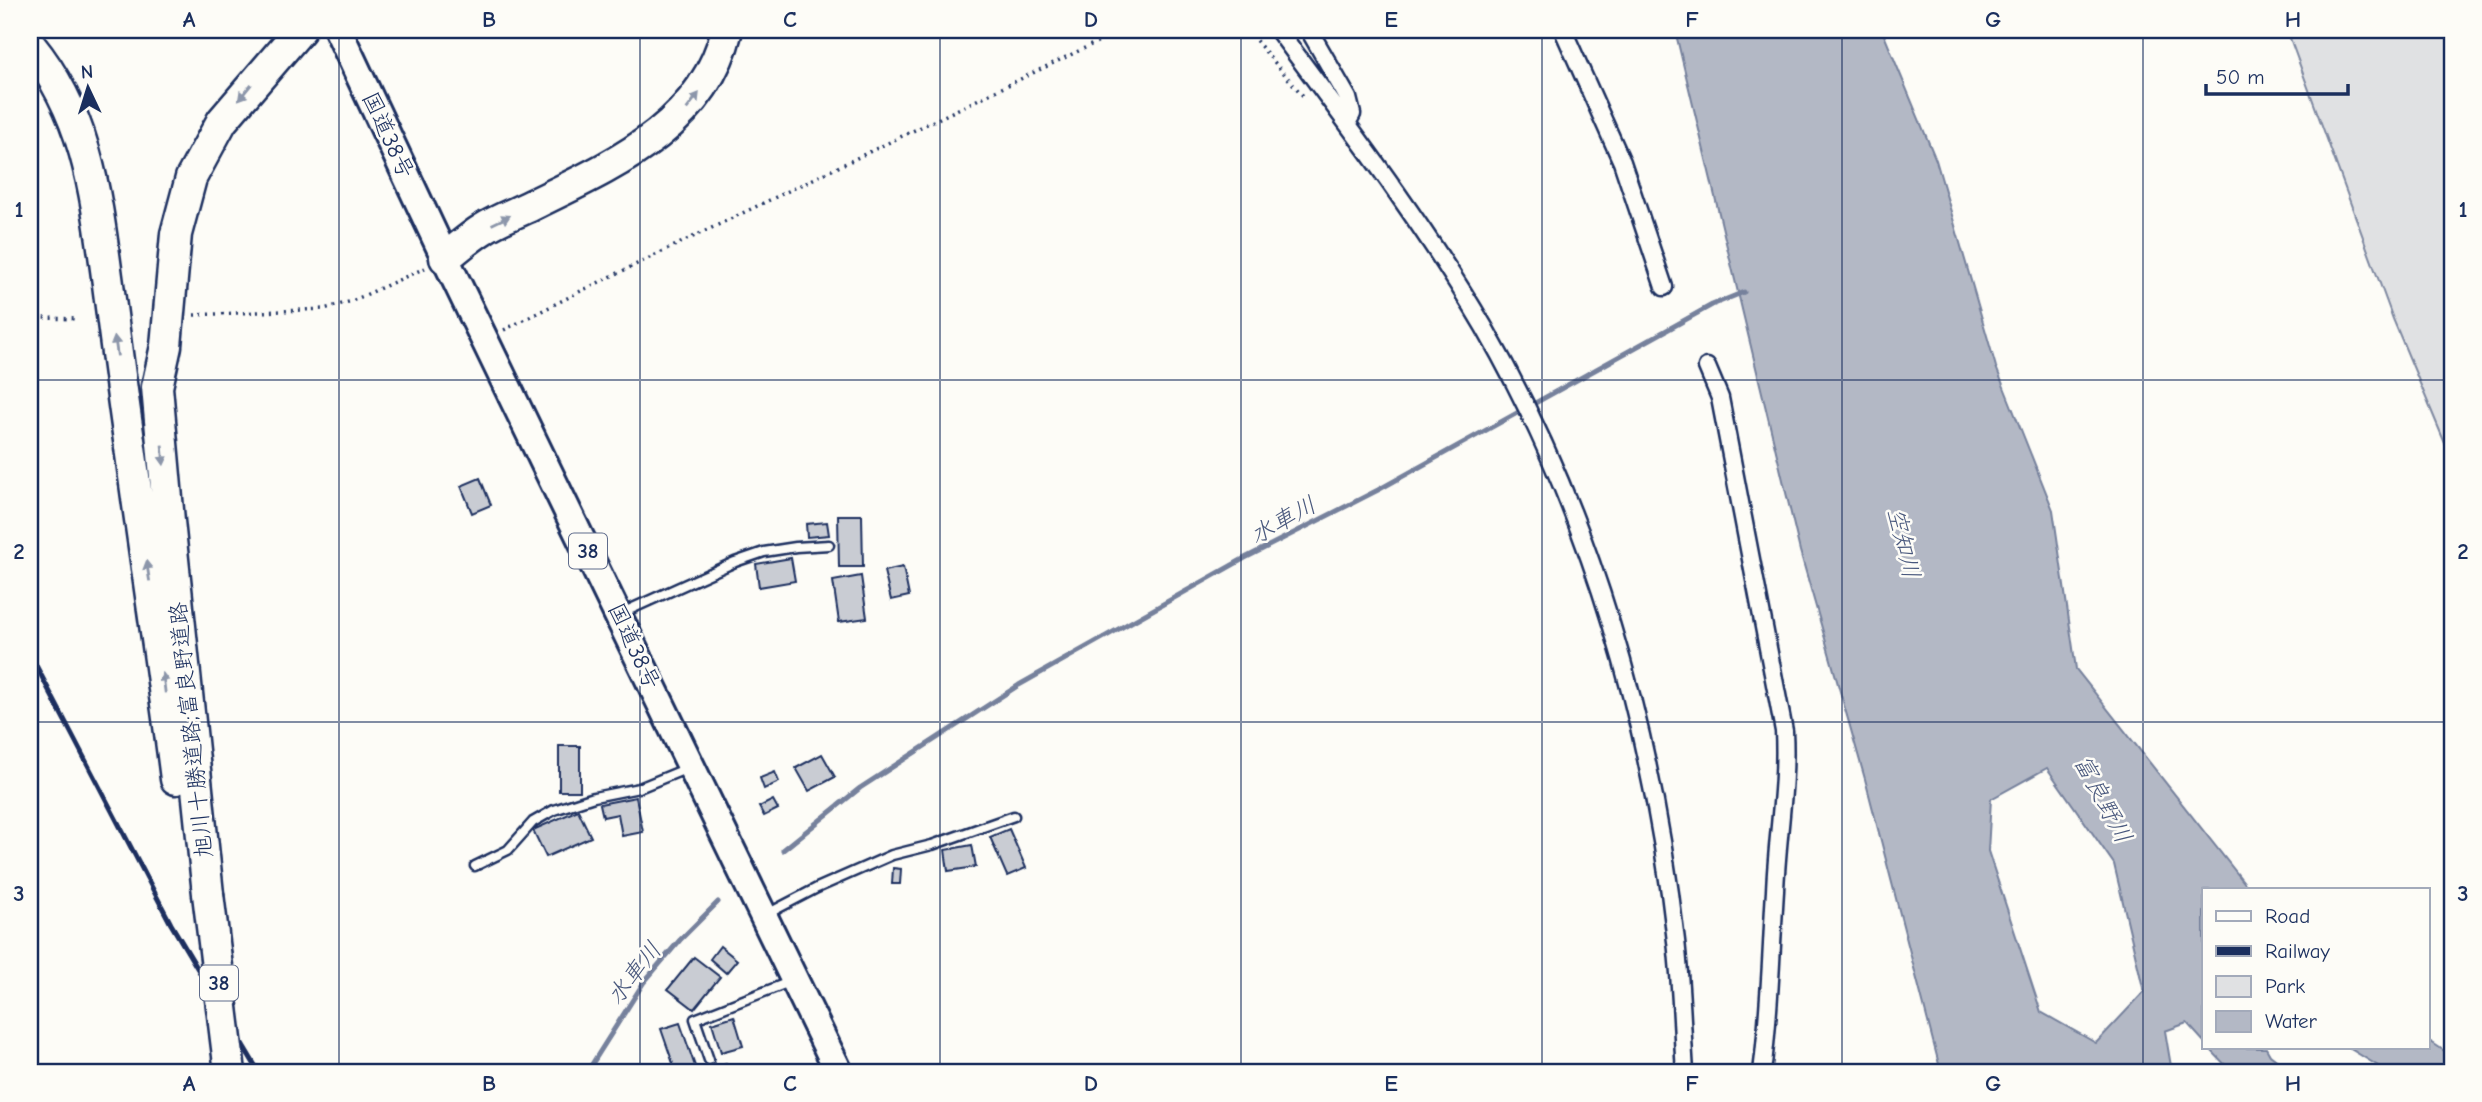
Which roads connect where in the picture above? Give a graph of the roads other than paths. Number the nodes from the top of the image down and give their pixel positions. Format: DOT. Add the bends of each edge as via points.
graph roads {
  1 [pos="338,30"];
  2 [pos="727,30"];
  3 [pos="1278,30"];
  4 [pos="1309,30"];
  5 [pos="1563,30"];
  6 [pos="295,35"];
  7 [pos="30,45"];
  8 [pos="1347,123"];
  9 [pos="445,258"];
  10 [pos="1664,287"];
  11 [pos="1707,367"];
  12 [pos="830,545"];
  13 [pos="619,614"];
  14 [pos="691,767"];
  15 [pos="1014,816"];
  16 [pos="475,866"];
  17 [pos="199,895"];
  18 [pos="764,916"];
  19 [pos="795,980"];
  20 [pos="709,1060"];
  21 [pos="212,1072"];
  22 [pos="230,1072"];
  23 [pos="839,1072"];
  24 [pos="1685,1072"];
  25 [pos="1762,1072"];
  1 -- 9 [label="highway, 国道38号 / 38"];
  9 -- 2 [label="highway, one-way" via="483,229 657,136 685,111 707,82"];
  3 -- 8 [label="street"];
  4 -- 8 [label="street" via="1348,98 1352,114"];
  5 -- 10 [label="street" via="1622,162"];
  6 -- 17 [label="highway, 旭川十勝道路;富良野道路 / 38, one-way" via="222,121 191,178 176,234 166,345 157,387"];
  17 -- 7 [label="highway, 旭川十勝道路;富良野道路 / 38, one-way" via="96,192 65,100"];
  8 -- 24 [label="street" via="1483,326 1520,396 1588,552 1633,707 1659,821 1676,942"];
  9 -- 13 [label="highway, 国道38号 / 38"];
  11 -- 25 [label="street" via="1720,398 1784,731 1784,795"];
  12 -- 13 [label="lane" via="764,552"];
  13 -- 14 [label="highway, 国道38号 / 38"];
  14 -- 16 [label="lane" via="639,788 554,810 533,822 508,850"];
  14 -- 18 [label="highway, 国道38号 / 38"];
  15 -- 18 [label="lane" via="892,855"];
  17 -- 21 [label="highway, 旭川十勝道路;富良野道路 / 38"];
  17 -- 22 [label="highway, 旭川十勝道路;富良野道路 / 38, bridge"];
  18 -- 19 [label="highway, 国道38号 / 38"];
  19 -- 20 [label="lane" via="695,1019"];
  19 -- 23 [label="highway, 国道38号 / 38"];
}
